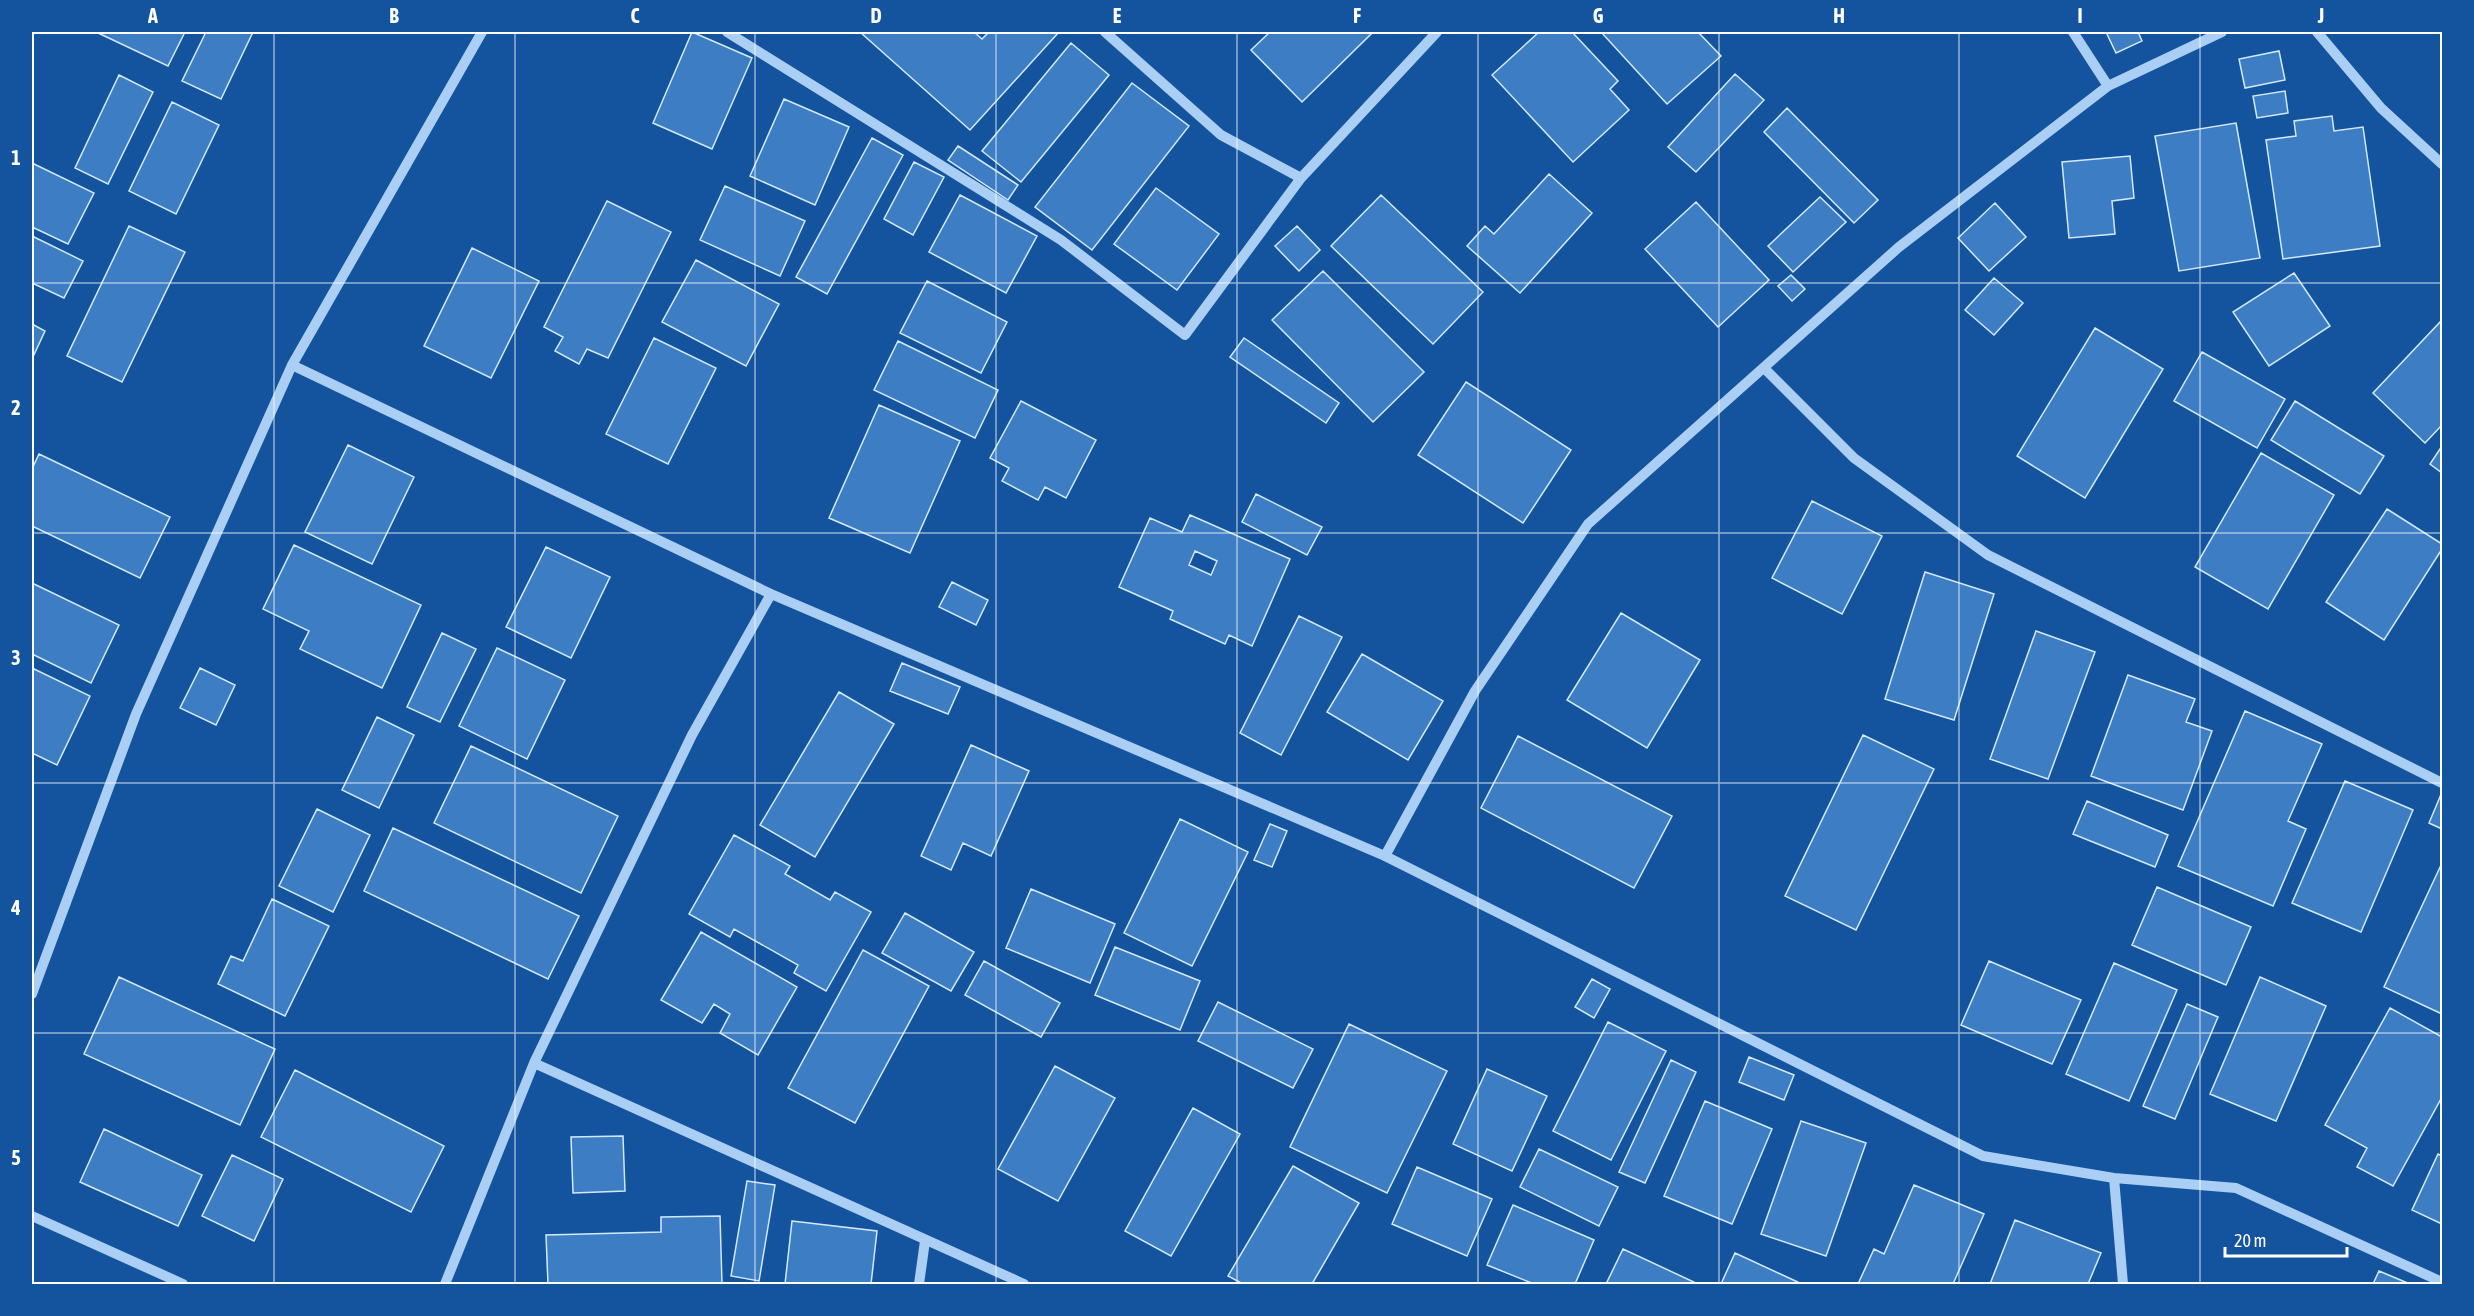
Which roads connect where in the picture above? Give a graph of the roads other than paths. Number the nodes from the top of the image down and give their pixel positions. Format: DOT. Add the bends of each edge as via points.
graph roads {
  1 [pos="482,32"];
  2 [pos="727,32"];
  3 [pos="1105,32"];
  4 [pos="1437,32"];
  5 [pos="2073,32"];
  6 [pos="2222,32"];
  7 [pos="2317,32"];
  8 [pos="2108,86"];
  9 [pos="2442,164"];
  10 [pos="1301,178"];
  11 [pos="292,365"];
  12 [pos="1764,368"];
  13 [pos="771,594"];
  14 [pos="2442,783"];
  15 [pos="1385,856"];
  16 [pos="32,994"];
  17 [pos="534,1063"];
  18 [pos="2114,1178"];
  19 [pos="32,1216"];
  20 [pos="925,1240"];
  21 [pos="2442,1282"];
  22 [pos="183,1284"];
  23 [pos="446,1284"];
  24 [pos="919,1284"];
  25 [pos="1024,1284"];
  26 [pos="2123,1284"];
  1 -- 11 [label="street"];
  2 -- 10 [label="street" via="1061,240 1185,335"];
  3 -- 10 [label="street" via="1221,135"];
  4 -- 10 [label="street"];
  5 -- 8 [label="street"];
  6 -- 8 [label="street"];
  7 -- 9 [label="street" via="2381,108"];
  8 -- 12 [label="street" via="1899,247"];
  11 -- 13 [label="street"];
  11 -- 16 [label="street" via="136,714"];
  12 -- 14 [label="street" via="1854,458 1988,555"];
  12 -- 15 [label="street" via="1588,524 1475,691"];
  13 -- 15 [label="street"];
  13 -- 17 [label="street" via="692,735"];
  15 -- 18 [label="street" via="1983,1156"];
  17 -- 20 [label="street"];
  17 -- 23 [label="street"];
  18 -- 21 [label="street" via="2236,1188"];
  18 -- 26 [label="street"];
  19 -- 22 [label="street"];
  20 -- 24 [label="street"];
  20 -- 25 [label="street"];
}
